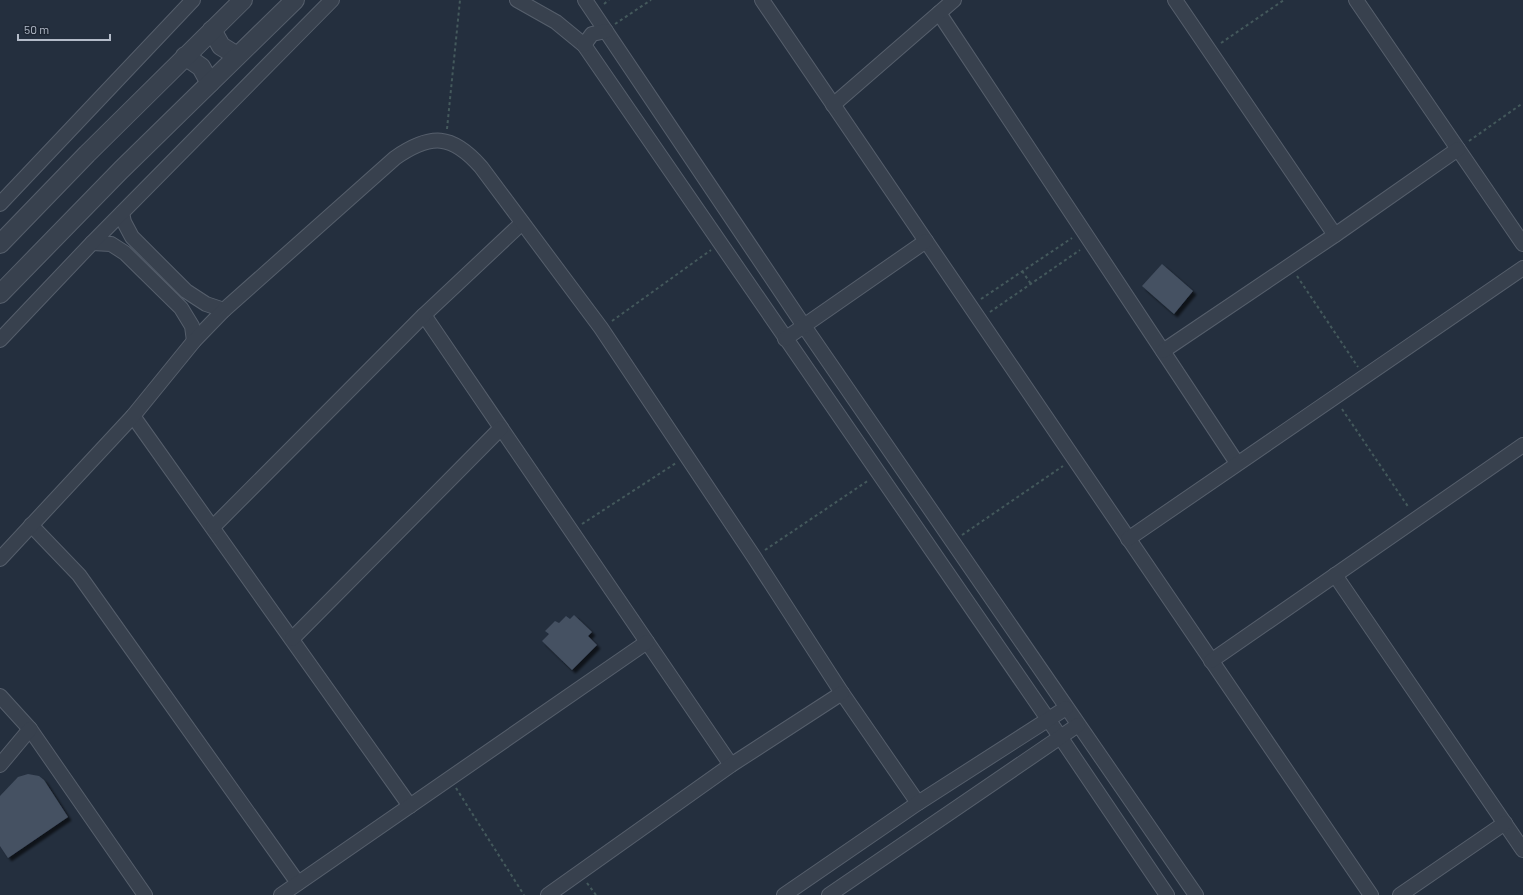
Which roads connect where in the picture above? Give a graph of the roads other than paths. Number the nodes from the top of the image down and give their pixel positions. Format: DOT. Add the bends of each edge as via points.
graph roads {
  1 [pos="193,0"];
  2 [pos="243,0"];
  3 [pos="295,0"];
  4 [pos="332,0"];
  5 [pos="517,0"];
  6 [pos="585,0"];
  7 [pos="762,0"];
  8 [pos="954,0"];
  9 [pos="1175,0"];
  10 [pos="1356,0"];
  11 [pos="939,13"];
  12 [pos="212,30"];
  13 [pos="606,31"];
  14 [pos="584,45"];
  15 [pos="185,56"];
  16 [pos="237,56"];
  17 [pos="210,83"];
  18 [pos="833,105"];
  19 [pos="1458,149"];
  20 [pos="0,204"];
  21 [pos="122,213"];
  22 [pos="522,223"];
  23 [pos="1335,235"];
  24 [pos="926,241"];
  25 [pos="92,243"];
  26 [pos="0,244"];
  27 [pos="1523,244"];
  28 [pos="1523,268"];
  29 [pos="0,294"];
  30 [pos="224,310"];
  31 [pos="424,315"];
  32 [pos="804,326"];
  33 [pos="785,339"];
  34 [pos="0,340"];
  35 [pos="194,341"];
  36 [pos="1163,351"];
  37 [pos="133,416"];
  38 [pos="501,428"];
  39 [pos="1523,445"];
  40 [pos="1237,463"];
  41 [pos="31,525"];
  42 [pos="213,527"];
  43 [pos="1128,539"];
  44 [pos="0,558"];
  45 [pos="1335,575"];
  46 [pos="292,639"];
  47 [pos="647,642"];
  48 [pos="1211,661"];
  49 [pos="842,693"];
  50 [pos="0,696"];
  51 [pos="1066,708"];
  52 [pos="1048,720"];
  53 [pos="1078,725"];
  54 [pos="30,729"];
  55 [pos="1061,738"];
  56 [pos="0,765"];
  57 [pos="731,765"];
  58 [pos="918,803"];
  59 [pos="410,806"];
  60 [pos="1506,823"];
  61 [pos="1523,850"];
  62 [pos="298,883"];
  63 [pos="146,895"];
  64 [pos="281,895"];
  65 [pos="548,895"];
  66 [pos="784,895"];
  67 [pos="830,895"];
  68 [pos="1167,895"];
  69 [pos="1196,895"];
  70 [pos="1370,895"];
  71 [pos="1400,895"];
  1 -- 20 [label="street"];
  2 -- 12 [label="street"];
  3 -- 16 [label="street"];
  4 -- 21 [label="street"];
  5 -- 14 [label="street" via="556,22"];
  6 -- 13 [label="street"];
  7 -- 18 [label="street"];
  8 -- 11 [label="street"];
  9 -- 23 [label="street"];
  10 -- 19 [label="street"];
  11 -- 18 [label="street"];
  11 -- 36 [label="street"];
  12 -- 15 [label="street"];
  12 -- 16 [label="street" via="221,46"];
  13 -- 14 [label="street" via="592,34"];
  13 -- 32 [label="street"];
  14 -- 33 [label="street"];
  15 -- 17 [label="street" via="201,67"];
  15 -- 26 [label="street"];
  16 -- 17 [label="street"];
  17 -- 29 [label="street"];
  18 -- 24 [label="street"];
  19 -- 23 [label="street"];
  19 -- 27 [label="street"];
  21 -- 25 [label="street"];
  21 -- 30 [label="street" via="132,237 186,291 206,304"];
  22 -- 30 [label="street" via="470,154 457,145 446,142 434,140 423,143 395,158"];
  22 -- 31 [label="street"];
  22 -- 49 [label="street" via="601,328"];
  23 -- 36 [label="street"];
  24 -- 32 [label="street"];
  24 -- 43 [label="street"];
  25 -- 34 [label="street"];
  25 -- 35 [label="street" via="111,244 125,253 181,308 192,326"];
  28 -- 40 [label="street"];
  30 -- 35 [label="street"];
  31 -- 38 [label="street"];
  31 -- 42 [label="street"];
  32 -- 33 [label="street"];
  32 -- 51 [label="street"];
  33 -- 52 [label="street"];
  35 -- 37 [label="street"];
  36 -- 40 [label="street"];
  37 -- 41 [label="street"];
  37 -- 42 [label="street"];
  38 -- 46 [label="street"];
  38 -- 47 [label="street"];
  39 -- 45 [label="street"];
  40 -- 43 [label="street"];
  41 -- 44 [label="street"];
  41 -- 62 [label="street" via="79,575"];
  42 -- 46 [label="street"];
  43 -- 48 [label="street"];
  45 -- 48 [label="street"];
  45 -- 60 [label="street"];
  46 -- 59 [label="street"];
  47 -- 57 [label="street"];
  47 -- 59 [label="street"];
  48 -- 70 [label="street"];
  49 -- 57 [label="street"];
  49 -- 58 [label="street"];
  50 -- 54 [label="street"];
  51 -- 52 [label="street"];
  51 -- 53 [label="street"];
  52 -- 55 [label="street"];
  52 -- 58 [label="street"];
  53 -- 55 [label="street"];
  53 -- 69 [label="street"];
  54 -- 56 [label="street"];
  54 -- 63 [label="street"];
  55 -- 67 [label="street"];
  55 -- 68 [label="street"];
  57 -- 65 [label="street"];
  58 -- 66 [label="street"];
  59 -- 62 [label="street"];
  60 -- 61 [label="street"];
  60 -- 71 [label="street"];
  62 -- 64 [label="street"];
}
